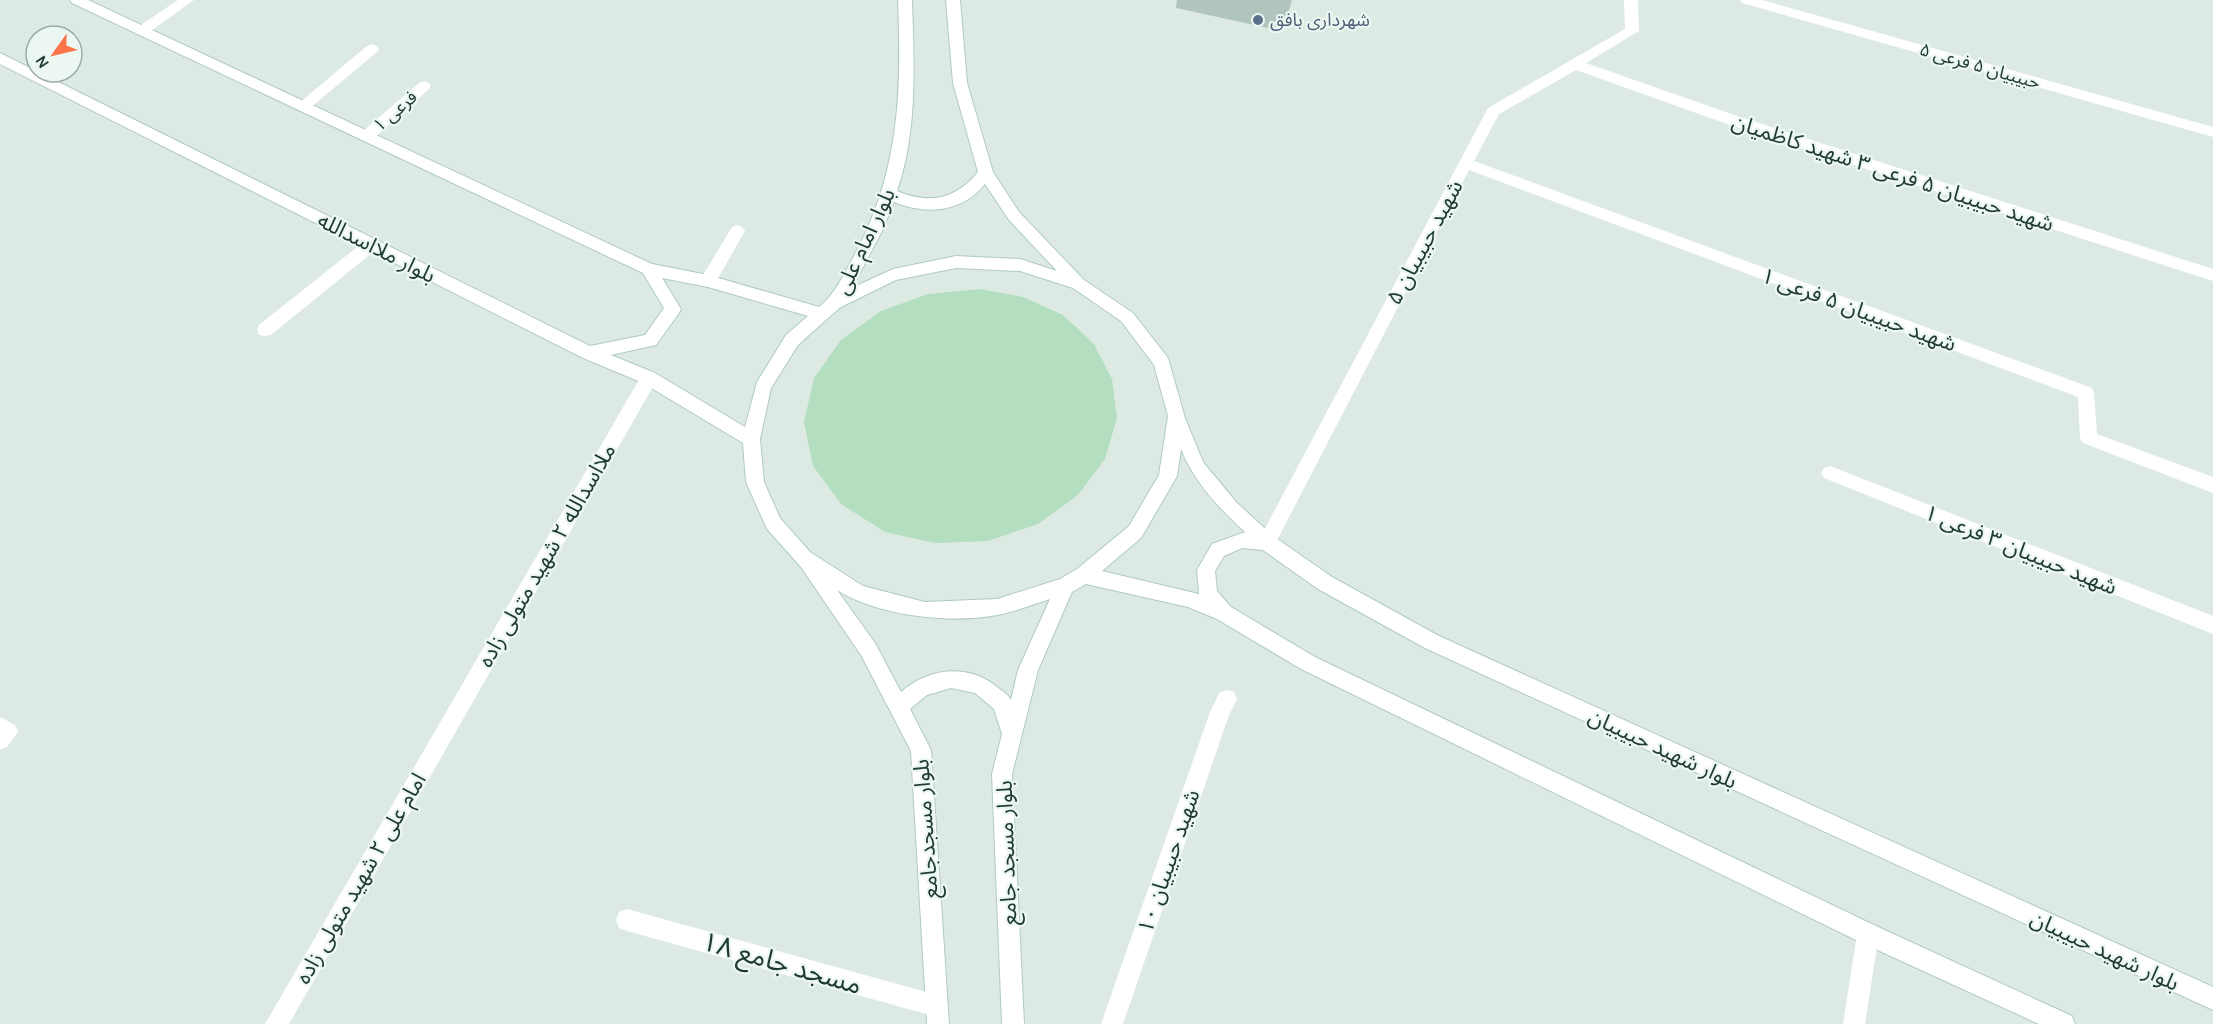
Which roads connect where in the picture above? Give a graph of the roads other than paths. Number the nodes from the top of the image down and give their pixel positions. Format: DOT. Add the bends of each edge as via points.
graph roads {
  1 [pos="77,0"];
  2 [pos="187,0"];
  3 [pos="905,0"];
  4 [pos="953,0"];
  5 [pos="1631,0"];
  6 [pos="1748,0"];
  7 [pos="143,30"];
  8 [pos="372,49"];
  9 [pos="0,58"];
  10 [pos="1574,64"];
  11 [pos="424,86"];
  12 [pos="304,106"];
  13 [pos="2213,132"];
  14 [pos="367,136"];
  15 [pos="1465,163"];
  16 [pos="986,173"];
  17 [pos="889,194"];
  18 [pos="737,231"];
  19 [pos="372,244"];
  20 [pos="649,269"];
  21 [pos="2213,275"];
  22 [pos="708,281"];
  23 [pos="1079,284"];
  24 [pos="829,308"];
  25 [pos="265,330"];
  26 [pos="589,354"];
  27 [pos="649,378"];
  28 [pos="1177,416"];
  29 [pos="751,439"];
  30 [pos="1830,473"];
  31 [pos="2213,485"];
  32 [pos="1267,542"];
  33 [pos="803,558"];
  34 [pos="1084,575"];
  35 [pos="1065,586"];
  36 [pos="1224,613"];
  37 [pos="2213,625"];
  38 [pos="1227,699"];
  39 [pos="898,707"];
  40 [pos="0,726"];
  41 [pos="1011,730"];
  42 [pos="444,733"];
  43 [pos="0,740"];
  44 [pos="627,920"];
  45 [pos="1868,934"];
  46 [pos="2213,999"];
  47 [pos="938,1015"];
  48 [pos="276,1024"];
  49 [pos="1013,1024"];
  50 [pos="1112,1024"];
  51 [pos="1854,1024"];
  52 [pos="2064,1024"];
  1 -- 7 [label="main road"];
  2 -- 7 [label="main road"];
  3 -- 17 [label="main road, بلوار امام علی" via="908,81 900,150"];
  4 -- 16 [label="main road" via="960,83"];
  5 -- 10 [label="main road, شهید حبیبیان ۵" via="1632,31"];
  6 -- 13 [label="main road, حبیبیان ۵ فرعی ۵"];
  7 -- 12 [label="main road"];
  8 -- 12 [label="main road"];
  9 -- 19 [label="main road, بلوار ملااسدالله"];
  10 -- 15 [label="main road, شهید حبیبیان ۵" via="1493,111"];
  10 -- 21 [label="main road, شهید حبیبیان ۵ فرعی ۳ شهید کاظمیان" via="1743,123"];
  11 -- 14 [label="main road, فرعی ۱"];
  12 -- 14 [label="main road"];
  14 -- 20 [label="main road"];
  15 -- 31 [label="main road, شهید حبیبیان ۵ فرعی ۱" via="2086,393 2089,438"];
  15 -- 32 [label="main road, شهید حبیبیان ۵"];
  16 -- 17 [label="main road" via="975,189 956,200 933,206 909,203"];
  16 -- 23 [label="main road" via="1014,216"];
  17 -- 24 [label="main road, بلوار امام علی" via="862,255"];
  18 -- 22 [label="main road"];
  19 -- 25 [label="main road"];
  19 -- 26 [label="main road, بلوار ملااسدالله"];
  20 -- 22 [label="main road"];
  20 -- 26 [label="main road" via="673,309 650,340"];
  22 -- 24 [label="main road"];
  23 -- 24 [label="main road" via="1020,265 956,262 892,275"];
  23 -- 28 [label="main road, بلوار شهید حبیبیان" via="1127,317 1162,363"];
  24 -- 29 [label="main road" via="792,340 763,387"];
  26 -- 27 [label="main road, بلوار ملااسدالله"];
  27 -- 29 [label="main road, بلوار ملااسدالله"];
  27 -- 42 [label="main road, ملااسدالله ۲ شهید متولی زاده"];
  28 -- 32 [label="main road, بلوار شهید حبیبیان" via="1196,466 1230,507"];
  28 -- 34 [label="main road" via="1168,476 1135,532"];
  29 -- 33 [label="main road" via="759,492 773,523"];
  30 -- 37 [label="main road, شهید حبیبیان ۳ فرعی ۱"];
  32 -- 36 [label="main road" via="1241,540 1218,550 1206,570 1208,594"];
  32 -- 46 [label="main road, بلوار شهید حبیبیان" via="1325,583 1432,642"];
  33 -- 35 [label="main road" via="858,593 925,610 997,607"];
  33 -- 39 [label="main road, بلوار مسجدجامع" via="868,649"];
  34 -- 35 [label="main road"];
  34 -- 36 [label="main road" via="1190,599"];
  35 -- 41 [label="main road, بلوار مسجد جامع" via="1028,670"];
  36 -- 45 [label="main road" via="1308,663"];
  38 -- 50 [label="main road, شهید حبیبیان ۱۰"];
  39 -- 41 [label="main road" via="921,687 951,679 980,685 1002,703"];
  39 -- 47 [label="main road, بلوار مسجدجامع" via="921,750"];
  40 -- 43 [label="main road" via="8,732"];
  41 -- 49 [label="main road, بلوار مسجد جامع" via="1002,774"];
  42 -- 48 [label="main road, امام علی ۲ شهید متولی زاده"];
  44 -- 47 [label="main road, مسجد جامع ۱۸"];
  45 -- 51 [label="main road"];
  45 -- 52 [label="main road"];
}
